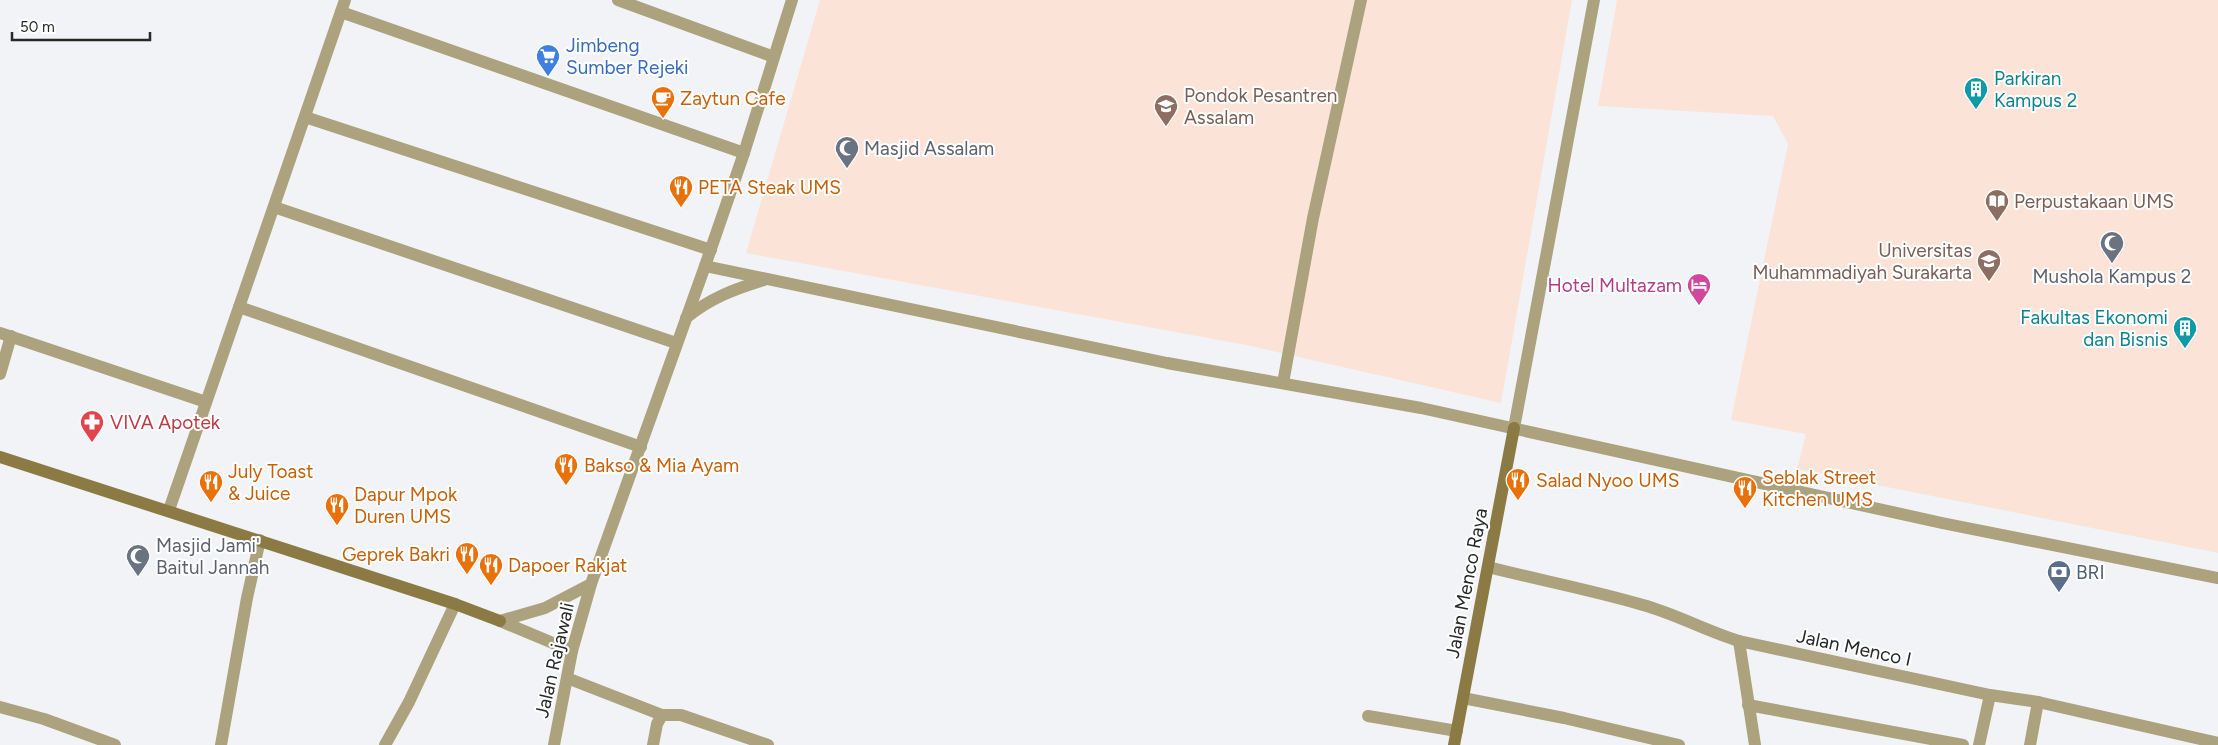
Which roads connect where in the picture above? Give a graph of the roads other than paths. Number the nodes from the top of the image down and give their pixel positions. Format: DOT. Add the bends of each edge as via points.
graph roads {
  1 [pos="618,0"];
  2 [pos="792,0"];
  3 [pos="1361,0"];
  4 [pos="1594,0"];
  5 [pos="343,6"];
  6 [pos="774,57"];
  7 [pos="305,117"];
  8 [pos="744,153"];
  9 [pos="274,207"];
  10 [pos="711,250"];
  11 [pos="705,266"];
  12 [pos="767,279"];
  13 [pos="239,307"];
  14 [pos="685,319"];
  15 [pos="6,335"];
  16 [pos="676,343"];
  17 [pos="0,374"];
  18 [pos="1282,383"];
  19 [pos="206,402"];
  20 [pos="1514,428"];
  21 [pos="641,447"];
  22 [pos="0,457"];
  23 [pos="169,510"];
  24 [pos="260,540"];
  25 [pos="1488,567"];
  26 [pos="2218,578"];
  27 [pos="591,584"];
  28 [pos="456,604"];
  29 [pos="500,621"];
  30 [pos="1739,641"];
  31 [pos="572,651"];
  32 [pos="567,678"];
  33 [pos="1990,695"];
  34 [pos="1463,698"];
  35 [pos="2038,702"];
  36 [pos="1748,705"];
  37 [pos="0,707"];
  38 [pos="662,715"];
  39 [pos="1368,716"];
  40 [pos="1456,730"];
  41 [pos="2218,743"];
  42 [pos="111,744"];
  43 [pos="221,745"];
  44 [pos="385,745"];
  45 [pos="554,745"];
  46 [pos="653,745"];
  47 [pos="768,745"];
  48 [pos="1454,745"];
  49 [pos="1679,745"];
  50 [pos="1755,745"];
  51 [pos="1963,745"];
  52 [pos="1979,745"];
  53 [pos="2030,745"];
  1 -- 6 [label="street"];
  2 -- 6 [label="street, Jalan Rajawali"];
  3 -- 18 [label="street" via="1313,218"];
  4 -- 20 [label="street"];
  5 -- 7 [label="street"];
  5 -- 8 [label="street"];
  6 -- 8 [label="street, Jalan Rajawali"];
  7 -- 9 [label="street"];
  7 -- 10 [label="street"];
  8 -- 10 [label="street, Jalan Rajawali"];
  9 -- 13 [label="street"];
  9 -- 16 [label="street"];
  10 -- 11 [label="street, Jalan Rajawali"];
  11 -- 12 [label="street"];
  11 -- 14 [label="street, Jalan Rajawali"];
  12 -- 14 [label="street" via="710,300"];
  12 -- 18 [label="street" via="1167,363"];
  13 -- 19 [label="street"];
  13 -- 21 [label="street"];
  14 -- 16 [label="street, Jalan Rajawali"];
  15 -- 17 [label="street"];
  15 -- 19 [label="street"];
  16 -- 21 [label="street, Jalan Rajawali"];
  18 -- 20 [label="street"];
  19 -- 23 [label="street"];
  20 -- 25 [label="main road, Jalan Menco Raya"];
  20 -- 26 [label="street" via="1942,523"];
  21 -- 27 [label="street, Jalan Rajawali"];
  22 -- 23 [label="main road"];
  23 -- 24 [label="main road"];
  24 -- 28 [label="main road"];
  24 -- 43 [label="street"];
  25 -- 30 [label="street, Jalan Menco I" via="1644,605 1685,619 1708,632"];
  25 -- 34 [label="main road, Jalan Menco Raya"];
  27 -- 29 [label="street" via="546,608"];
  27 -- 31 [label="street, Jalan Rajawali"];
  28 -- 29 [label="main road"];
  28 -- 44 [label="street"];
  29 -- 31 [label="street"];
  30 -- 33 [label="street, Jalan Menco I"];
  30 -- 36 [label="street"];
  31 -- 32 [label="street, Jalan Rajawali"];
  32 -- 38 [label="street"];
  32 -- 45 [label="street, Jalan Rajawali"];
  33 -- 35 [label="street, Jalan Menco I"];
  33 -- 52 [label="street"];
  34 -- 40 [label="main road, Jalan Menco Raya"];
  34 -- 49 [label="street"];
  35 -- 41 [label="street, Jalan Menco I"];
  35 -- 53 [label="street"];
  36 -- 50 [label="street"];
  36 -- 51 [label="street"];
  37 -- 42 [label="street" via="44,719"];
  38 -- 46 [label="street"];
  38 -- 47 [label="street" via="681,715"];
  39 -- 40 [label="street"];
  40 -- 48 [label="main road, Jalan Menco Raya"];
}
